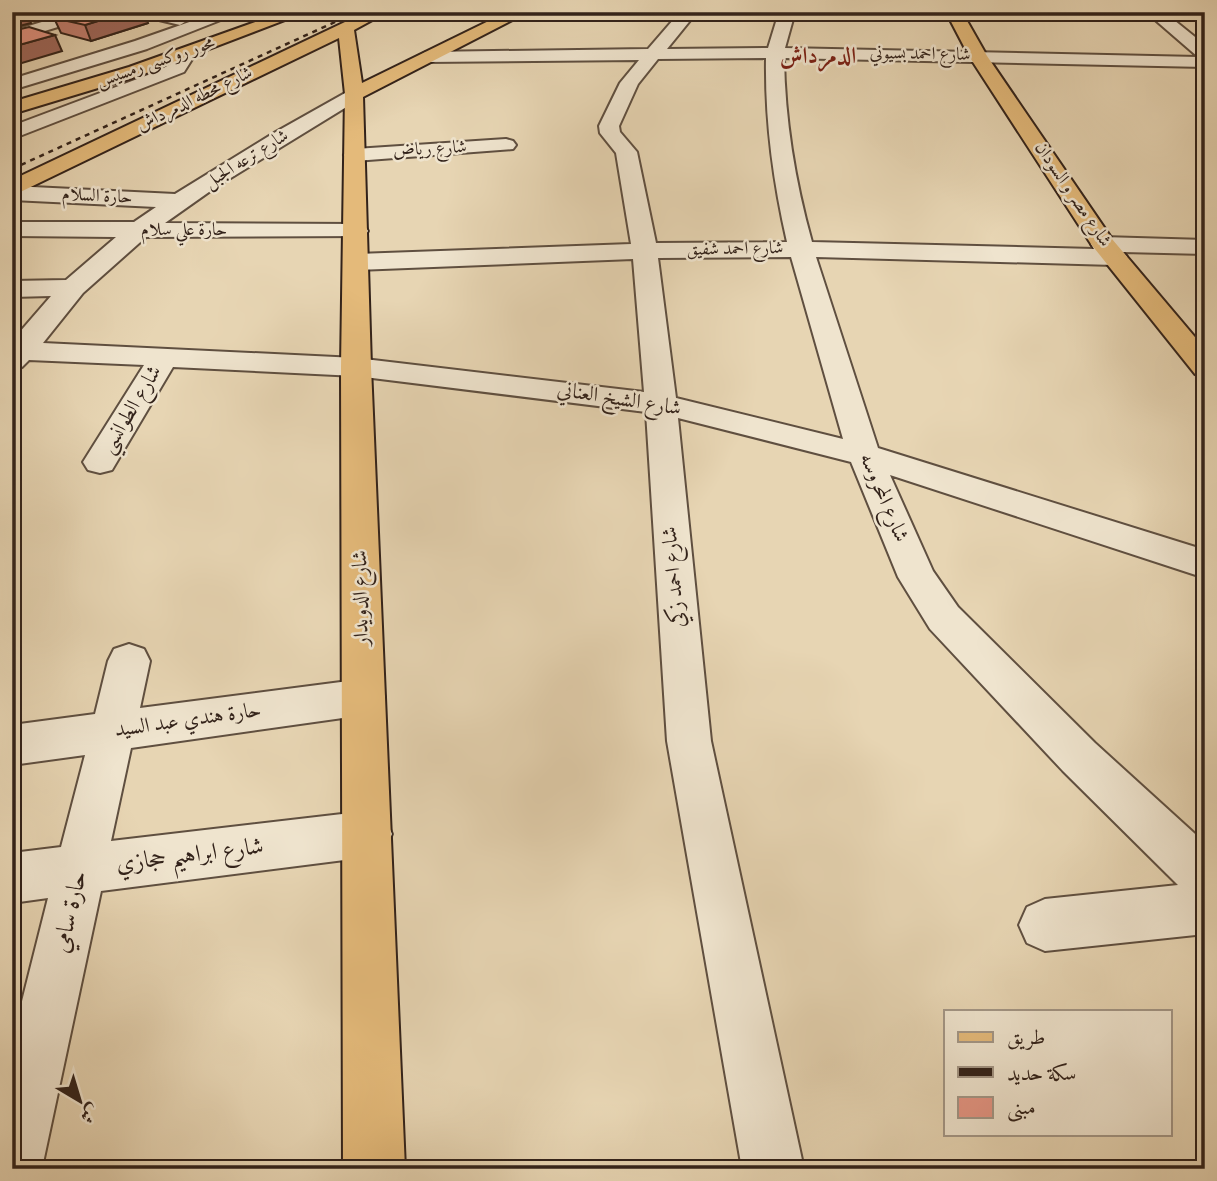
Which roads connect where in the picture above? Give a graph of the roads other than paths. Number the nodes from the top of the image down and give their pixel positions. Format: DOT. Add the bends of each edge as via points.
graph roads {
  1 [pos="92,12"];
  2 [pos="143,12"];
  3 [pos="203,12"];
  4 [pos="233,12"];
  5 [pos="298,12"];
  6 [pos="520,12"];
  7 [pos="689,12"];
  8 [pos="787,12"];
  9 [pos="954,12"];
  10 [pos="1154,12"];
  11 [pos="180,20"];
  12 [pos="363,20"];
  13 [pos="29,31"];
  14 [pos="12,36"];
  15 [pos="54,38"];
  16 [pos="187,53"];
  17 [pos="775,53"];
  18 [pos="652,54"];
  19 [pos="1205,54"];
  20 [pos="911,55"];
  21 [pos="978,56"];
  22 [pos="426,57"];
  23 [pos="1205,62"];
  24 [pos="12,74"];
  25 [pos="918,76"];
  26 [pos="12,85"];
  27 [pos="354,94"];
  28 [pos="12,108"];
  29 [pos="12,132"];
  30 [pos="506,145"];
  31 [pos="355,155"];
  32 [pos="12,191"];
  33 [pos="182,201"];
  34 [pos="12,229"];
  35 [pos="140,231"];
  36 [pos="356,247"];
  37 [pos="1205,247"];
  38 [pos="801,249"];
  39 [pos="1109,250"];
  40 [pos="645,251"];
  41 [pos="73,288"];
  42 [pos="12,289"];
  43 [pos="15,354"];
  44 [pos="164,357"];
  45 [pos="356,367"];
  46 [pos="1205,368"];
  47 [pos="661,404"];
  48 [pos="864,455"];
  49 [pos="100,462"];
  50 [pos="1205,564"];
  51 [pos="129,661"];
  52 [pos="364,697"];
  53 [pos="113,731"];
  54 [pos="12,745"];
  55 [pos="368,834"];
  56 [pos="81,870"];
  57 [pos="1205,877"];
  58 [pos="12,878"];
  59 [pos="1205,908"];
  60 [pos="1045,925"];
  61 [pos="12,1163"];
  62 [pos="369,1168"];
  63 [pos="774,1169"];
  1 -- 13 [label="street"];
  2 -- 11 [label="street"];
  3 -- 11 [label="street"];
  4 -- 26 [label="street"];
  5 -- 16 [label="main road, محور روكسى رمسيس"];
  6 -- 22 [label="main road, شارع ترعه الجبل"];
  7 -- 18 [label="street, شارع احمد زكي"];
  8 -- 17 [label="street, شارع المحروسه"];
  9 -- 21 [label="main road, شارع مصر و السودان"];
  10 -- 19 [label="street"];
  11 -- 24 [label="street"];
  12 -- 27 [label="main road, شارع الدويدار"];
  12 -- 32 [label="main road, شارع محطه الدمرداش"];
  13 -- 14 [label="street"];
  13 -- 15 [label="street"];
  16 -- 28 [label="main road, محور روكسى رمسيس"];
  16 -- 29 [label="street" via="178,68 162,76"];
  17 -- 18 [label="street, شارع احمد بسيوني"];
  17 -- 20 [label="street, شارع احمد بسيوني"];
  17 -- 38 [label="street, شارع المحروسه" via="775,106 786,188"];
  18 -- 22 [label="street, شارع احمد بسيوني"];
  18 -- 40 [label="street, شارع احمد زكي" via="629,83 609,126 626,152"];
  20 -- 21 [label="street, شارع احمد بسيوني"];
  20 -- 25 [label="street"];
  21 -- 23 [label="street, شارع احمد بسيوني"];
  21 -- 39 [label="main road, شارع مصر و السودان"];
  22 -- 27 [label="main road, شارع ترعه الجبل"];
  27 -- 31 [label="main road, شارع الدويدار"];
  27 -- 33 [label="street, شارع ترعه الجبل"];
  30 -- 31 [label="street, شارع رياض"];
  31 -- 36 [label="main road, شارع الدويدار"];
  32 -- 33 [label="street, حارة السلام"];
  33 -- 35 [label="street, شارع ترعه الجبل"];
  34 -- 35 [label="street, حارة علي سلام"];
  35 -- 36 [label="street, حارة علي سلام"];
  35 -- 41 [label="street, شارع ترعه الجبل"];
  36 -- 40 [label="street, شارع احمد شفيق"];
  36 -- 45 [label="main road, شارع الدويدار"];
  37 -- 39 [label="street, شارع احمد شفيق"];
  38 -- 39 [label="street, شارع احمد شفيق"];
  38 -- 40 [label="street, شارع احمد شفيق"];
  38 -- 48 [label="street, شارع المحروسه"];
  39 -- 46 [label="main road, شارع مصر و السودان"];
  40 -- 47 [label="street, شارع احمد زكي"];
  41 -- 42 [label="street"];
  41 -- 43 [label="street, شارع ترعه الجبل"];
  43 -- 44 [label="street, شارع الشيخ العناني"];
  44 -- 45 [label="street, شارع الشيخ العناني"];
  44 -- 49 [label="street, شارع الطوانسي"];
  45 -- 47 [label="street, شارع الشيخ العناني"];
  45 -- 52 [label="main road, شارع الدويدار"];
  47 -- 48 [label="street, شارع الشيخ العناني"];
  47 -- 63 [label="street, شارع احمد زكي" via="689,741"];
  48 -- 50 [label="street, شارع الشيخ العناني"];
  48 -- 57 [label="street, شارع المحروسه" via="917,577 944,618 1079,757"];
  51 -- 53 [label="street, حارة سامي"];
  52 -- 53 [label="street, حارة هندي عبد السيد"];
  52 -- 55 [label="main road, شارع الدويدار"];
  53 -- 54 [label="street, حارة هندي عبد السيد"];
  53 -- 56 [label="street, حارة سامي"];
  55 -- 56 [label="street, شارع ابراهيم حجازي"];
  55 -- 62 [label="main road, شارع الدويدار"];
  56 -- 58 [label="street, شارع ابراهيم حجازي"];
  56 -- 61 [label="street, حارة سامي"];
  59 -- 60 [label="street"];
}
